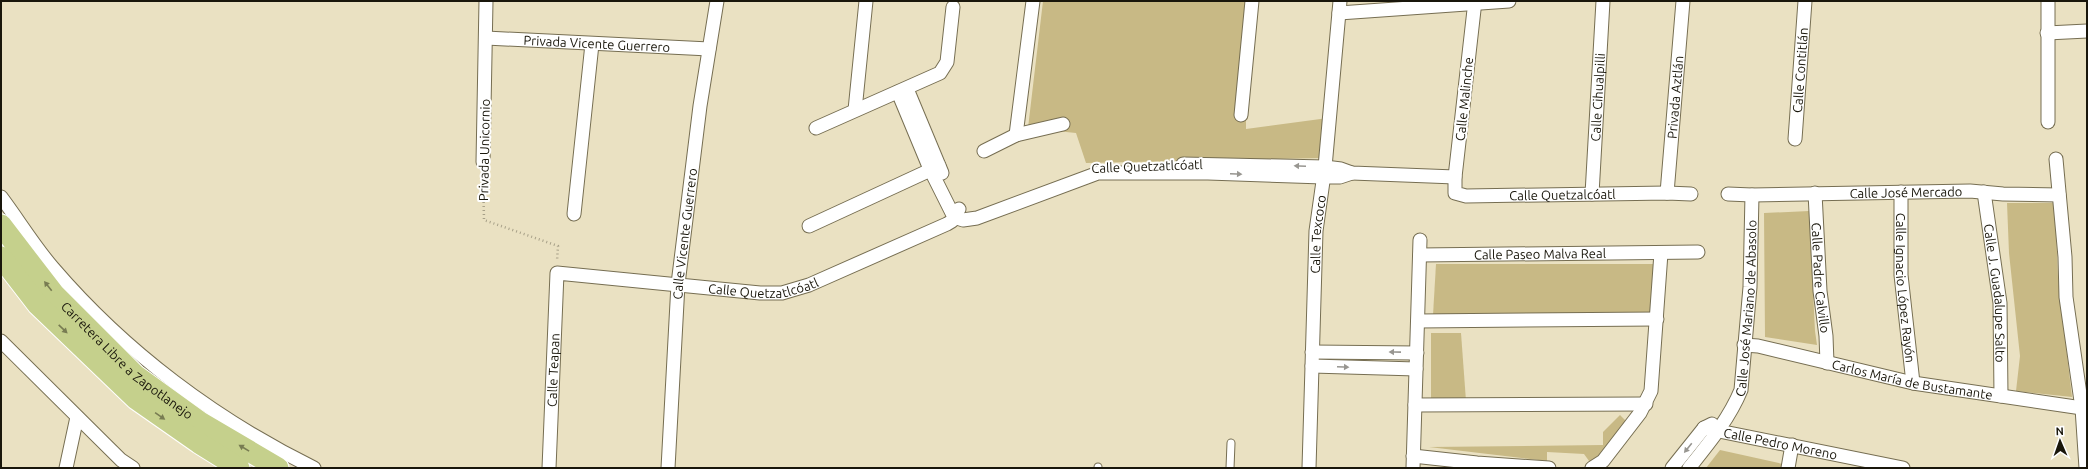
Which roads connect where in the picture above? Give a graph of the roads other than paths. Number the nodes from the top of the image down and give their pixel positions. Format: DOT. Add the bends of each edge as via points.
graph roads {
  1 [pos="486,1"];
  2 [pos="717,1"];
  3 [pos="866,1"];
  4 [pos="1033,1"];
  5 [pos="1252,1"];
  6 [pos="1509,1"];
  7 [pos="1603,1"];
  8 [pos="1683,1"];
  9 [pos="1805,1"];
  10 [pos="2048,1"];
  11 [pos="1475,2"];
  12 [pos="953,7"];
  13 [pos="1339,7"];
  14 [pos="2087,31"];
  15 [pos="2047,32"];
  16 [pos="486,38"];
  17 [pos="592,44"];
  18 [pos="709,49"];
  19 [pos="902,90"];
  20 [pos="855,110"];
  21 [pos="1241,115"];
  22 [pos="2048,122"];
  23 [pos="1063,124"];
  24 [pos="816,128"];
  25 [pos="1016,135"];
  26 [pos="1795,139"];
  27 [pos="984,151"];
  28 [pos="2056,158"];
  29 [pos="483,162"];
  30 [pos="935,168"];
  31 [pos="1324,172"];
  32 [pos="1455,177"];
  33 [pos="1901,192"];
  34 [pos="1984,192"];
  35 [pos="1667,193"];
  36 [pos="1815,193"];
  37 [pos="1592,194"];
  38 [pos="1691,194"];
  39 [pos="1728,194"];
  40 [pos="1458,195"];
  41 [pos="2059,195"];
  42 [pos="1752,196"];
  43 [pos="1,197"];
  44 [pos="957,213"];
  45 [pos="574,214"];
  46 [pos="1,225"];
  47 [pos="808,226"];
  48 [pos="1420,240"];
  49 [pos="1698,252"];
  50 [pos="1661,253"];
  51 [pos="1420,255"];
  52 [pos="1,258"];
  53 [pos="557,273"];
  54 [pos="678,284"];
  55 [pos="1657,319"];
  56 [pos="1418,321"];
  57 [pos="1,341"];
  58 [pos="1744,344"];
  59 [pos="1312,352"];
  60 [pos="1416,353"];
  61 [pos="1827,363"];
  62 [pos="1312,366"];
  63 [pos="1416,369"];
  64 [pos="1913,383"];
  65 [pos="2001,396"];
  66 [pos="1646,404"];
  67 [pos="1415,405"];
  68 [pos="2082,408"];
  69 [pos="77,417"];
  70 [pos="1727,417"];
  71 [pos="1704,428"];
  72 [pos="1719,430"];
  73 [pos="1231,442"];
  74 [pos="1792,445"];
  75 [pos="1413,462"];
  76 [pos="66,468"];
  77 [pos="133,468"];
  78 [pos="239,468"];
  79 [pos="278,468"];
  80 [pos="314,468"];
  81 [pos="549,468"];
  82 [pos="668,468"];
  83 [pos="1230,468"];
  84 [pos="1309,468"];
  85 [pos="1549,468"];
  86 [pos="1592,468"];
  87 [pos="1672,468"];
  88 [pos="1690,468"];
  89 [pos="1788,468"];
  90 [pos="1903,468"];
  91 [pos="2086,468"];
  1 -- 16 [label="street, Privada Unicornio"];
  2 -- 18 [label="street, Calle Vicente Guerrero"];
  3 -- 20 [label="street"];
  4 -- 25 [label="street"];
  5 -- 21 [label="street"];
  6 -- 11 [label="street"];
  7 -- 37 [label="street, Calle Cihualpilli"];
  8 -- 35 [label="street, Privada Aztlán"];
  9 -- 26 [label="street, Calle Contitlán"];
  10 -- 15 [label="street"];
  11 -- 13 [label="street"];
  11 -- 32 [label="street, Calle Malinche"];
  12 -- 19 [label="street" via="947,62 944,68 935,76"];
  13 -- 31 [label="street, Calle Texcoco"];
  14 -- 15 [label="street"];
  15 -- 22 [label="street"];
  16 -- 17 [label="street, Privada Vicente Guerrero"];
  16 -- 29 [label="street, Privada Unicornio"];
  17 -- 18 [label="street, Privada Vicente Guerrero"];
  17 -- 45 [label="street"];
  18 -- 54 [label="street, Calle Vicente Guerrero"];
  19 -- 20 [label="street"];
  19 -- 30 [label="street"];
  20 -- 24 [label="street"];
  23 -- 25 [label="street"];
  25 -- 27 [label="street"];
  28 -- 41 [label="street"];
  30 -- 44 [label="street"];
  30 -- 47 [label="street"];
  31 -- 32 [label="street, Calle Quetzatlcóatl" via="1341,169 1352,173"];
  31 -- 44 [label="street, Calle Quetzatlcóatl" via="1248,164 1095,165 976,209"];
  31 -- 59 [label="street, Calle Texcoco" via="1316,231"];
  32 -- 40 [label="street, Calle Malinche" via="1454,189"];
  33 -- 34 [label="street, Calle José Mercado"];
  33 -- 36 [label="street, Calle José Mercado"];
  33 -- 64 [label="street, Calle Ignacio López Rayón" via="1900,275"];
  34 -- 41 [label="street, Calle José Mercado"];
  34 -- 65 [label="street, Calle J. Guadalupe Salto" via="2000,303"];
  35 -- 37 [label="street, Calle Quetzalcóatl"];
  35 -- 38 [label="street, Calle Quetzalcóatl"];
  36 -- 42 [label="street, Calle José Mercado"];
  36 -- 61 [label="street, Calle Padre Calvillo"];
  37 -- 40 [label="street, Calle Quetzalcóatl"];
  39 -- 42 [label="street, Calle José Mercado"];
  41 -- 68 [label="street" via="2066,297"];
  42 -- 58 [label="street, Calle José Mariano de Abasolo" via="1750,287"];
  43 -- 80 [label="street" via="53,268 105,324 168,379 251,434"];
  44 -- 54 [label="street, Calle Quetzatlcóatl" via="947,224 790,292 760,293"];
  79 -- 46 [label="main road, Carretera Libre a Zapotlanejo, one-way" via="200,422 135,375 54,294"];
  48 -- 51 [label="street"];
  49 -- 50 [label="street, Calle Paseo Malva Real"];
  50 -- 51 [label="street, Calle Paseo Malva Real"];
  50 -- 55 [label="street"];
  51 -- 56 [label="street"];
  52 -- 78 [label="main road, Carretera Libre a Zapotlanejo, one-way" via="38,305 136,400"];
  53 -- 54 [label="street, Calle Quetzatlcóatl"];
  53 -- 81 [label="street, Calle Teapan"];
  54 -- 82 [label="street, Calle Vicente Guerrero"];
  55 -- 56 [label="street"];
  55 -- 66 [label="street" via="1651,391"];
  56 -- 60 [label="street"];
  57 -- 69 [label="street"];
  58 -- 61 [label="street, Carlos María de Bustamante"];
  58 -- 70 [label="street, Calle José Mariano de Abasolo" via="1741,390"];
  60 -- 59 [label="street, one-way"];
  59 -- 62 [label="street, Calle Texcoco"];
  60 -- 63 [label="street"];
  61 -- 64 [label="street, Carlos María de Bustamante"];
  62 -- 63 [label="street, one-way"];
  62 -- 84 [label="street, Calle Texcoco"];
  63 -- 67 [label="street"];
  64 -- 65 [label="street, Carlos María de Bustamante"];
  65 -- 68 [label="street, Carlos María de Bustamante"];
  66 -- 67 [label="street"];
  66 -- 86 [label="street" via="1603,461"];
  67 -- 75 [label="street"];
  68 -- 91 [label="street"];
  69 -- 76 [label="street"];
  69 -- 77 [label="street" via="121,460"];
  70 -- 71 [label="street"];
  70 -- 72 [label="street, Calle José Mariano de Abasolo"];
  71 -- 72 [label="street, Calle Pedro Moreno"];
  71 -- 87 [label="street, one-way"];
  72 -- 74 [label="street, Calle Pedro Moreno"];
  72 -- 88 [label="street, Calle José Mariano de Abasolo"];
  73 -- 83 [label="lane"];
  74 -- 89 [label="street"];
  74 -- 90 [label="street, Calle Pedro Moreno"];
  75 -- 85 [label="street"];
}
